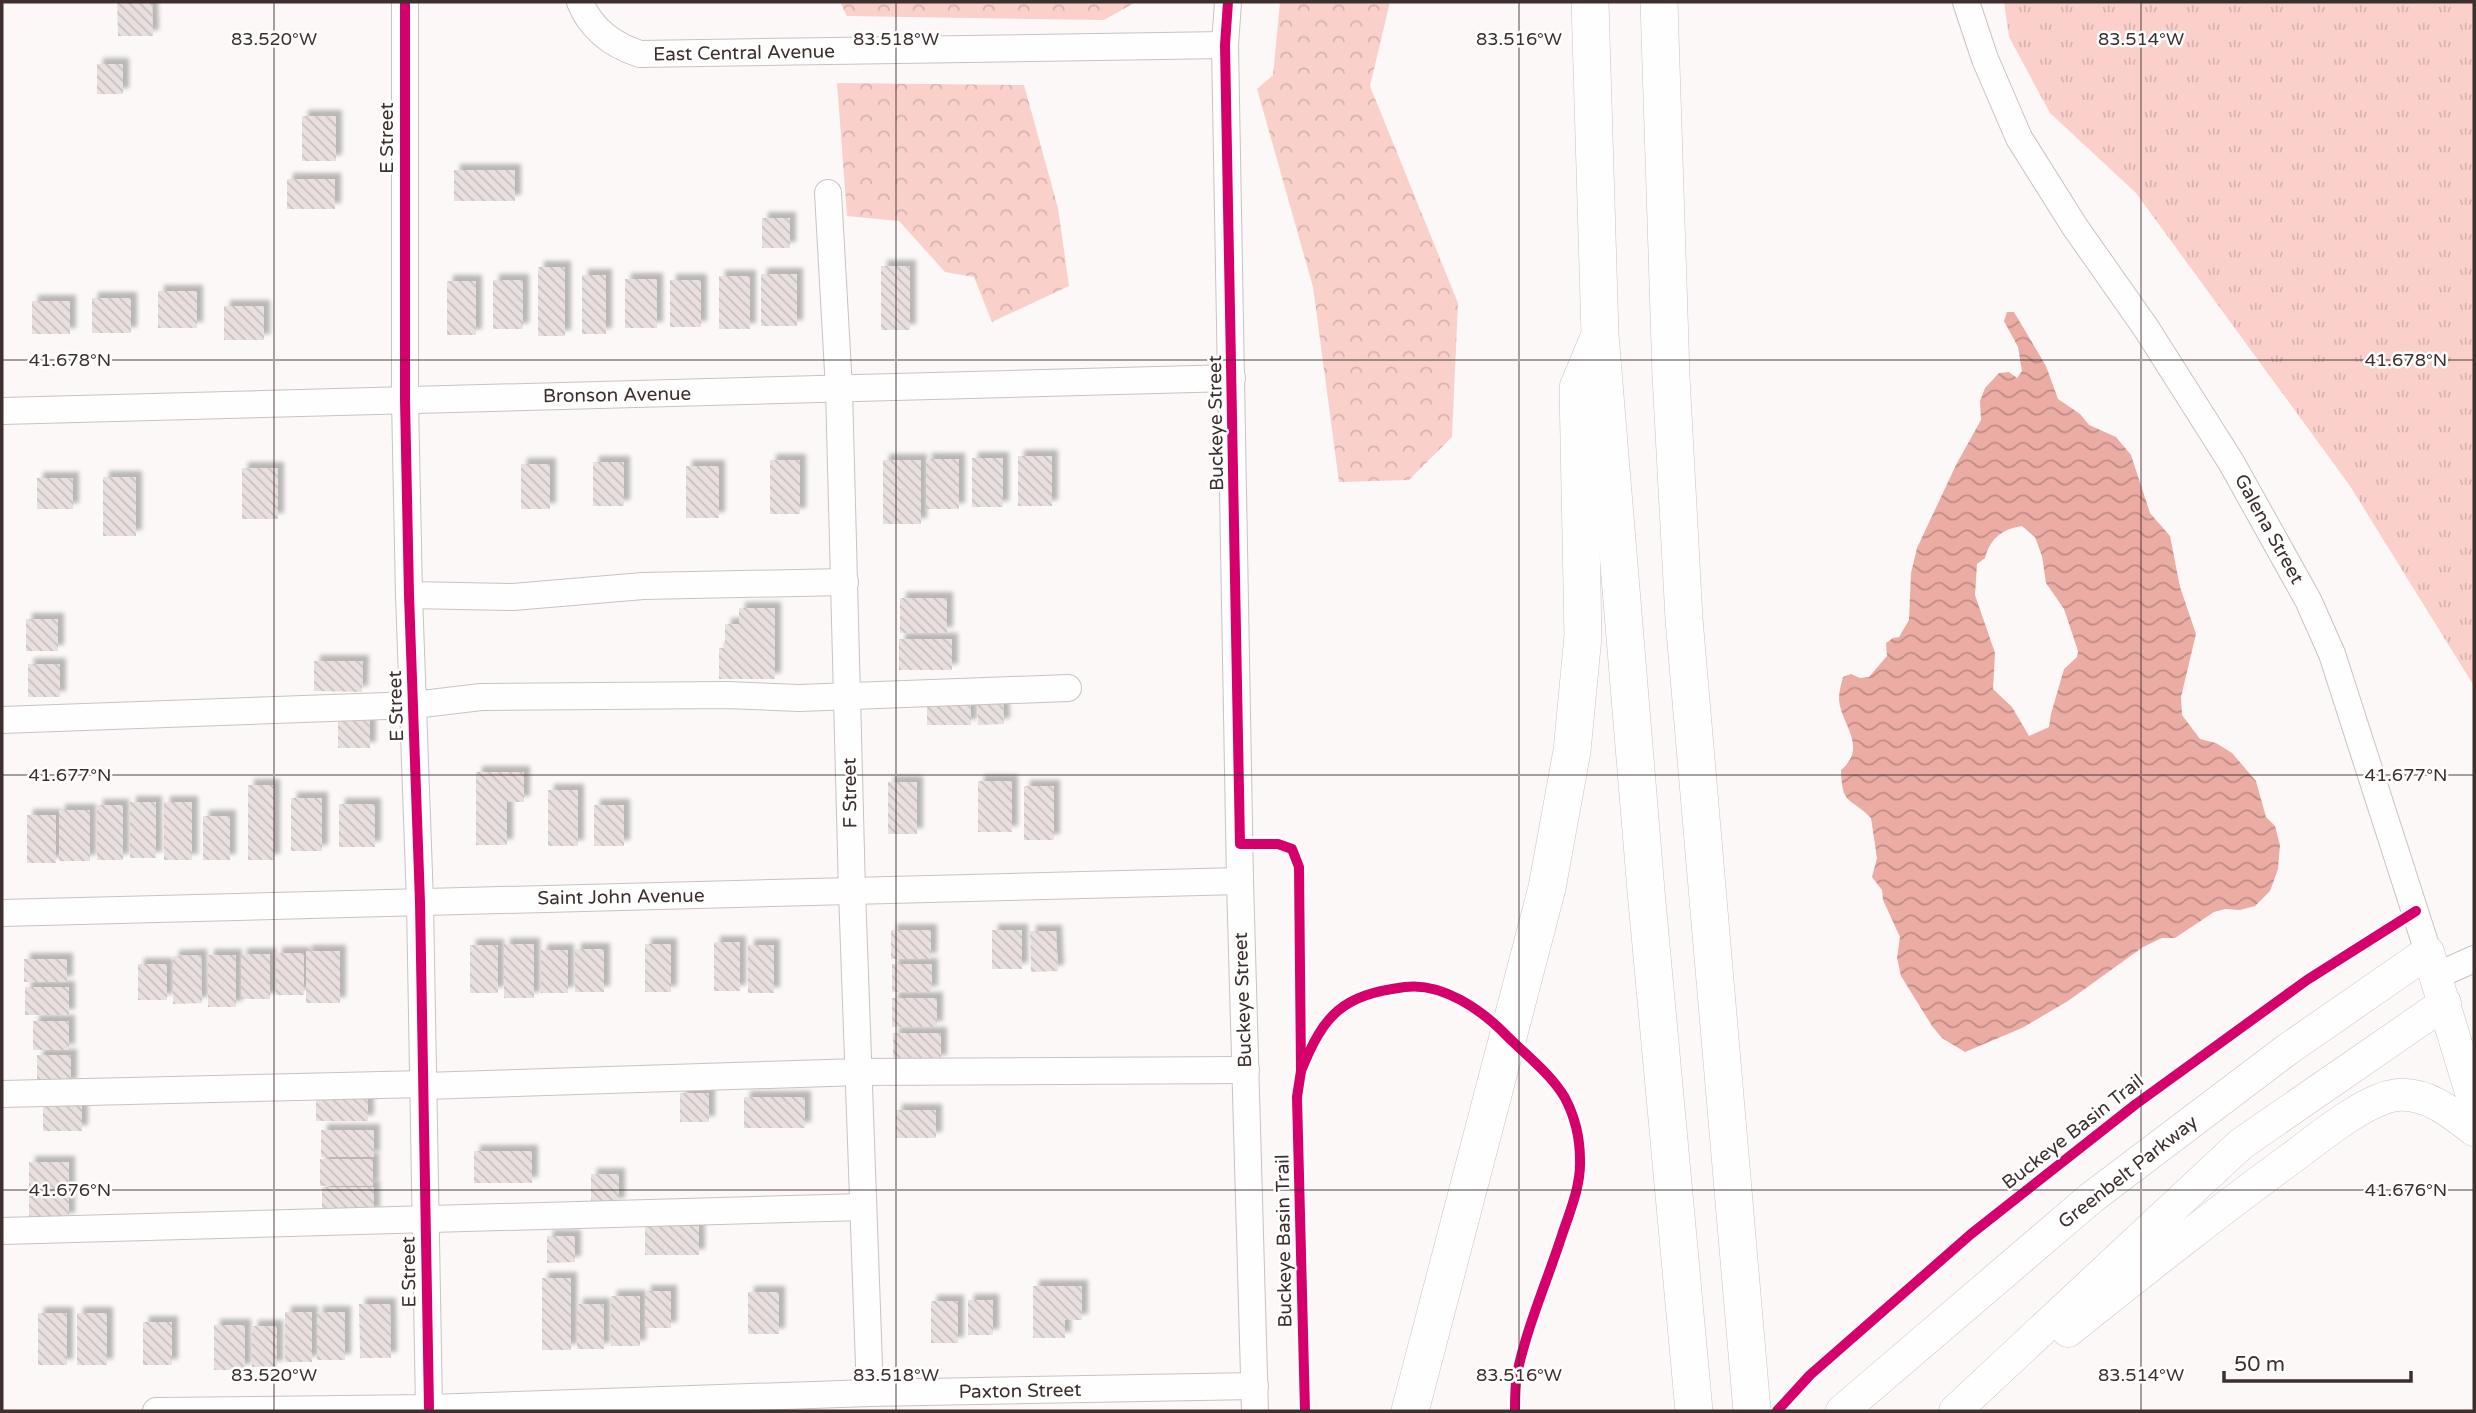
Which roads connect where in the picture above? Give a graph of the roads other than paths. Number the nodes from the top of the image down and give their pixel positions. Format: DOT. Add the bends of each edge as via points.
graph roads {
  1 [pos="405,2"];
  2 [pos="580,2"];
  3 [pos="1228,2"];
  4 [pos="1590,2"];
  5 [pos="1659,2"];
  6 [pos="1966,2"];
  7 [pos="1225,45"];
  8 [pos="828,193"];
  9 [pos="1600,335"];
  10 [pos="1233,378"];
  11 [pos="839,389"];
  12 [pos="405,400"];
  13 [pos="2,411"];
  14 [pos="845,582"];
  15 [pos="409,594"];
  16 [pos="1068,688"];
  17 [pos="848,697"];
  18 [pos="414,705"];
  19 [pos="2,720"];
  20 [pos="1240,881"];
  21 [pos="852,891"];
  22 [pos="420,902"];
  23 [pos="2,913"];
  24 [pos="2474,959"];
  25 [pos="2437,977"];
  26 [pos="1245,1070"];
  27 [pos="859,1072"];
  28 [pos="424,1085"];
  29 [pos="2,1094"];
  30 [pos="2474,1102"];
  31 [pos="2474,1130"];
  32 [pos="863,1207"];
  33 [pos="426,1219"];
  34 [pos="2,1231"];
  35 [pos="1745,1340"];
  36 [pos="870,1393"];
  37 [pos="1693,1397"];
  38 [pos="1255,1399"];
  39 [pos="429,1408"];
  40 [pos="156,1411"];
  41 [pos="1410,1411"];
  42 [pos="1752,1411"];
  43 [pos="1761,1411"];
  44 [pos="1842,1411"];
  45 [pos="1955,1411"];
  46 [pos="1965,1411"];
  1 -- 12 [label="street, E Street"];
  2 -- 7 [label="street, East Central Avenue" via="595,27 615,44 640,54"];
  3 -- 7 [label="street, Buckeye Street"];
  4 -- 9 [label="highway"];
  5 -- 35 [label="highway" via="1684,619"];
  6 -- 25 [label="street, Galena Street" via="2019,138 2224,450 2308,600 2332,654"];
  7 -- 10 [label="street, Buckeye Street"];
  8 -- 11 [label="street, F Street"];
  9 -- 37 [label="highway"];
  9 -- 41 [label="highway" via="1578,388 1583,636 1572,751 1547,888"];
  10 -- 11 [label="street, Bronson Avenue"];
  10 -- 20 [label="street, Buckeye Street"];
  11 -- 12 [label="street, Bronson Avenue"];
  11 -- 14 [label="street, F Street"];
  12 -- 13 [label="street, Bronson Avenue"];
  12 -- 15 [label="street, E Street"];
  14 -- 15 [label="street" via="643,586 513,597"];
  14 -- 17 [label="street, F Street"];
  15 -- 18 [label="street, E Street"];
  16 -- 17 [label="street"];
  17 -- 18 [label="street" via="481,697"];
  17 -- 21 [label="street, F Street"];
  18 -- 19 [label="street"];
  18 -- 22 [label="street, E Street"];
  20 -- 21 [label="street, Saint John Avenue"];
  20 -- 26 [label="street, Buckeye Street"];
  21 -- 22 [label="street, Saint John Avenue"];
  21 -- 27 [label="street, F Street"];
  22 -- 23 [label="street, Saint John Avenue"];
  22 -- 28 [label="street, E Street"];
  24 -- 25 [label="street"];
  25 -- 30 [label="main road, Galena Street"];
  25 -- 44 [label="main road, Greenbelt Parkway" via="2288,1049 2091,1198"];
  25 -- 45 [label="main road" via="2241,1144"];
  26 -- 27 [label="street"];
  26 -- 38 [label="street, Buckeye Street"];
  27 -- 28 [label="street"];
  27 -- 32 [label="street, F Street"];
  28 -- 29 [label="street"];
  28 -- 33 [label="street, E Street"];
  31 -- 46 [label="main road" via="2427,1099 2398,1095 2373,1104 2338,1124 2208,1220"];
  32 -- 33 [label="street"];
  32 -- 36 [label="street, F Street"];
  33 -- 34 [label="street"];
  33 -- 39 [label="street, E Street"];
  35 -- 42 [label="highway"];
  35 -- 43 [label="highway"];
  36 -- 38 [label="street, Paxton Street"];
  36 -- 39 [label="street, Paxton Street"];
  39 -- 40 [label="street, Paxton Street"];
}
